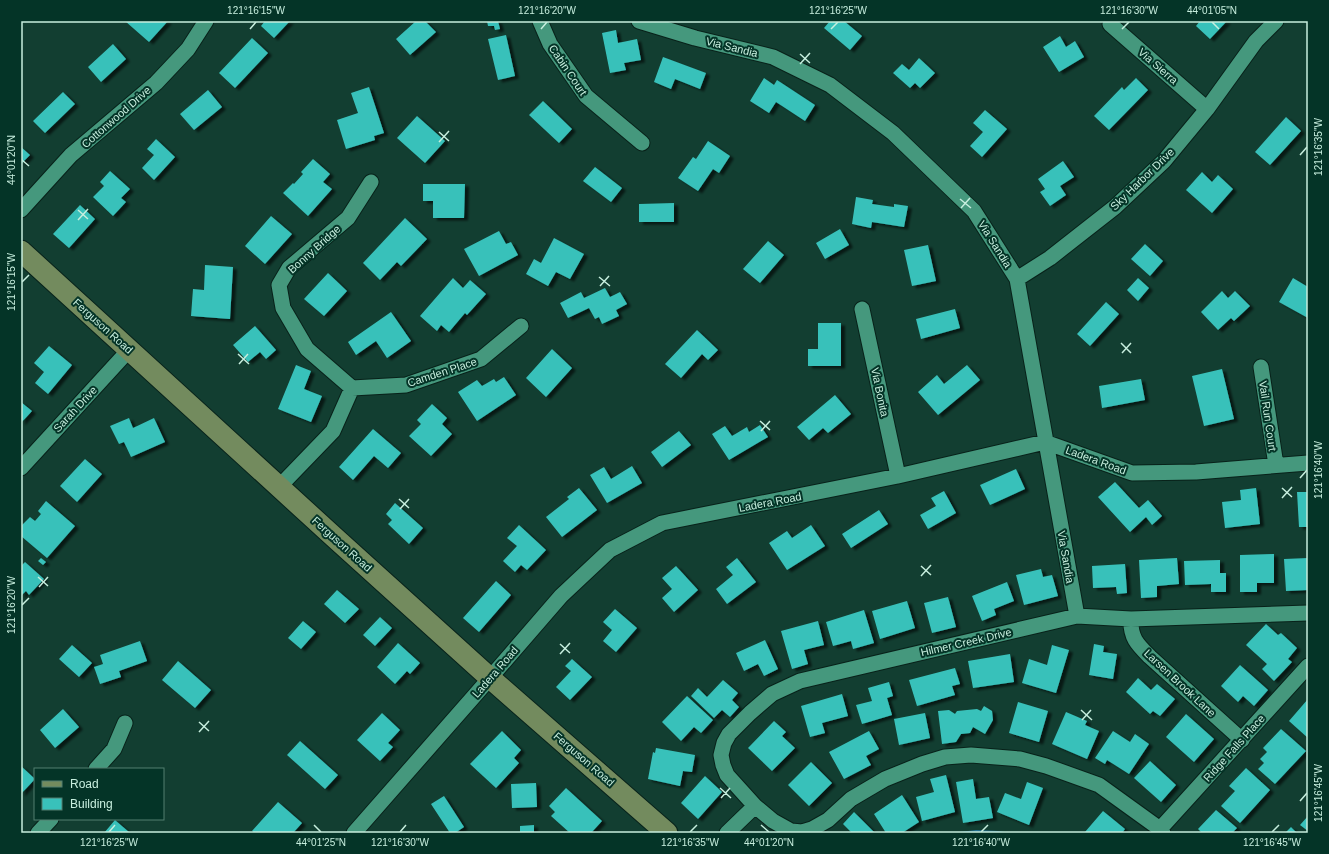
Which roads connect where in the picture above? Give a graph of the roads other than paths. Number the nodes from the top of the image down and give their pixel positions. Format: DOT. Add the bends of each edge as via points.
graph roads {
  1 [pos="206,21"];
  2 [pos="540,21"];
  3 [pos="639,21"];
  4 [pos="1276,21"];
  5 [pos="1110,24"];
  6 [pos="1207,109"];
  7 [pos="642,143"];
  8 [pos="371,182"];
  9 [pos="21,210"];
  10 [pos="21,251"];
  11 [pos="1017,279"];
  12 [pos="862,309"];
  13 [pos="521,326"];
  14 [pos="129,350"];
  15 [pos="1261,367"];
  16 [pos="352,388"];
  17 [pos="1045,442"];
  18 [pos="1308,463"];
  19 [pos="1276,465"];
  20 [pos="21,468"];
  21 [pos="898,476"];
  22 [pos="279,487"];
  23 [pos="1308,613"];
  24 [pos="1077,616"];
  25 [pos="1131,619"];
  26 [pos="1308,666"];
  27 [pos="490,678"];
  28 [pos="125,723"];
  29 [pos="1242,740"];
  30 [pos="97,768"];
  31 [pos="755,806"];
  32 [pos="49,820"];
  33 [pos="1162,831"];
  34 [pos="38,833"];
  35 [pos="354,833"];
  36 [pos="667,833"];
  37 [pos="727,833"];
  1 -- 9 [label="street, Cottonwood Drive" via="188,49 161,77 71,155"];
  2 -- 7 [label="street, Cabin Court" via="550,44 586,96"];
  3 -- 11 [label="street, Via Sandia" via="773,57 830,84 893,133 974,211"];
  4 -- 6 [label="street, Sky Harbor Drive" via="1256,41"];
  5 -- 6 [label="street, Via Sierra"];
  6 -- 11 [label="street, Sky Harbor Drive" via="1164,161 1115,207 1050,258"];
  8 -- 16 [label="street, Bonny Bridge" via="348,218 289,268 279,285 283,308 307,349"];
  10 -- 14 [label="street, Ferguson Road"];
  11 -- 17 [label="street, Via Sandia"];
  12 -- 21 [label="street, Via Bonita"];
  13 -- 16 [label="street, Camden Place" via="481,359 406,385"];
  14 -- 20 [label="street, Sarah Drive"];
  14 -- 22 [label="street, Ferguson Road"];
  15 -- 19 [label="street, Vail Run Court"];
  16 -- 22 [label="street" via="333,431"];
  17 -- 19 [label="street, Ladera Road" via="1132,473 1196,472"];
  17 -- 21 [label="street, Ladera Road"];
  17 -- 24 [label="street, Via Sandia"];
  18 -- 19 [label="street, Ladera Road"];
  21 -- 27 [label="street, Ladera Road" via="662,523 610,550 561,596"];
  22 -- 27 [label="street, Ferguson Road"];
  23 -- 25 [label="street, Hilmer Creek Drive"];
  24 -- 25 [label="street, Hilmer Creek Drive"];
  24 -- 31 [label="street, Hilmer Creek Drive" via="800,681 772,694 732,730 724,743 721,755 727,775"];
  25 -- 29 [label="street, Larsen Brook Lane" via="1130,627 1137,644"];
  26 -- 29 [label="street, Ridge Falls Place"];
  27 -- 35 [label="street, Ladera Road"];
  27 -- 36 [label="street, Ferguson Road"];
  28 -- 30 [label="street" via="114,749"];
  29 -- 33 [label="street, Ridge Falls Place"];
  31 -- 33 [label="street, Hilmer Creek Drive" via="773,821 791,830 802,832 828,820 851,799 885,779 945,757 977,755 1020,759 1099,785"];
  31 -- 37 [label="street"];
  32 -- 34 [label="street"];
}
